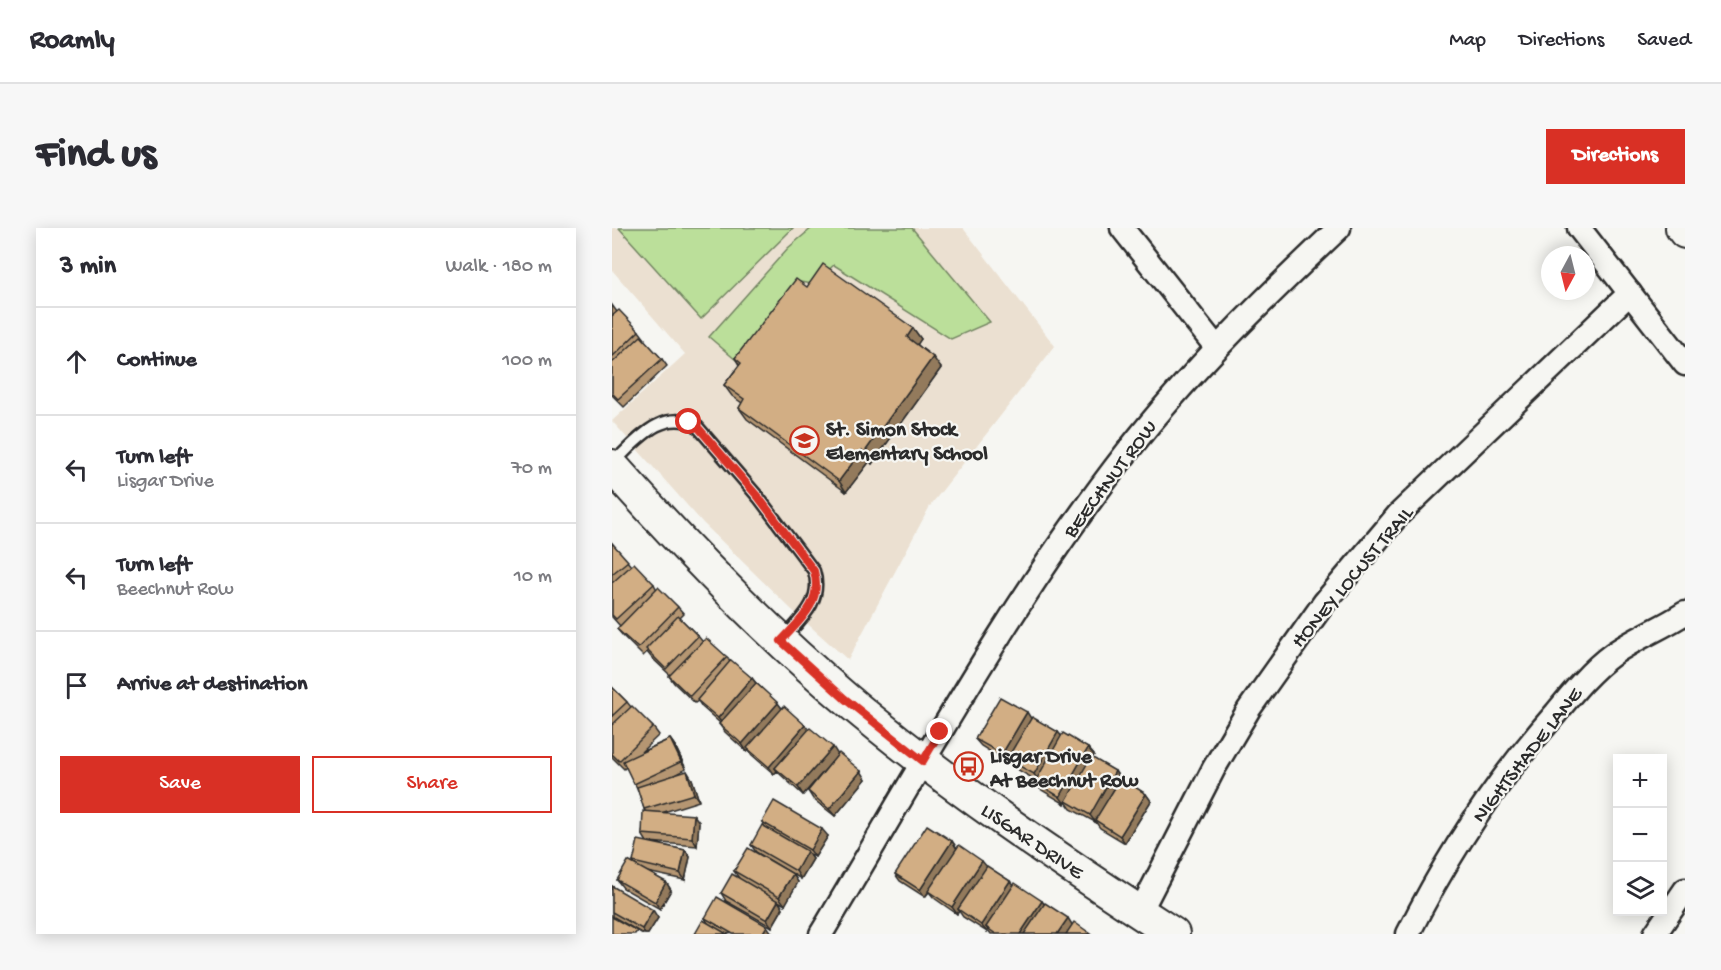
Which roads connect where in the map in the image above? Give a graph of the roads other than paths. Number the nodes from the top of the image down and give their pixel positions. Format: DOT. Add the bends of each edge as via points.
graph roads {
  1 [pos="1122,228"];
  2 [pos="1339,228"];
  3 [pos="1579,228"];
  4 [pos="1682,228"];
  5 [pos="1685,232"];
  6 [pos="1630,293"];
  7 [pos="1216,347"];
  8 [pos="1685,364"];
  9 [pos="612,465"];
  10 [pos="1685,613"];
  11 [pos="781,641"];
  12 [pos="923,761"];
  13 [pos="1685,890"];
  14 [pos="1140,912"];
  15 [pos="821,934"];
  16 [pos="1173,934"];
  17 [pos="1408,934"];
  18 [pos="1655,934"];
  1 -- 7 [label="street"];
  2 -- 7 [label="street, BEECHNUT ROW"];
  3 -- 6 [label="street"];
  4 -- 5 [label="street"];
  6 -- 8 [label="street"];
  6 -- 14 [label="street, HONEY LOCUST TRAIL" via="1398,515 1324,603 1238,729"];
  7 -- 12 [label="street, BEECHNUT ROW" via="1128,451 1063,537"];
  9 -- 11 [label="street, LISGAR DRIVE" via="712,574"];
  9 -- 11 [label="lane" via="664,421 682,420 696,425 759,498 814,571 818,582 814,600"];
  10 -- 17 [label="street, NIGHTSHADE LANE" via="1614,654 1579,686 1536,735 1475,818"];
  11 -- 12 [label="street, LISGAR DRIVE"];
  12 -- 14 [label="street, LISGAR DRIVE"];
  12 -- 15 [label="street, BEECHNUT ROW"];
  13 -- 18 [label="street"];
  14 -- 16 [label="street, LISGAR DRIVE"];
}
